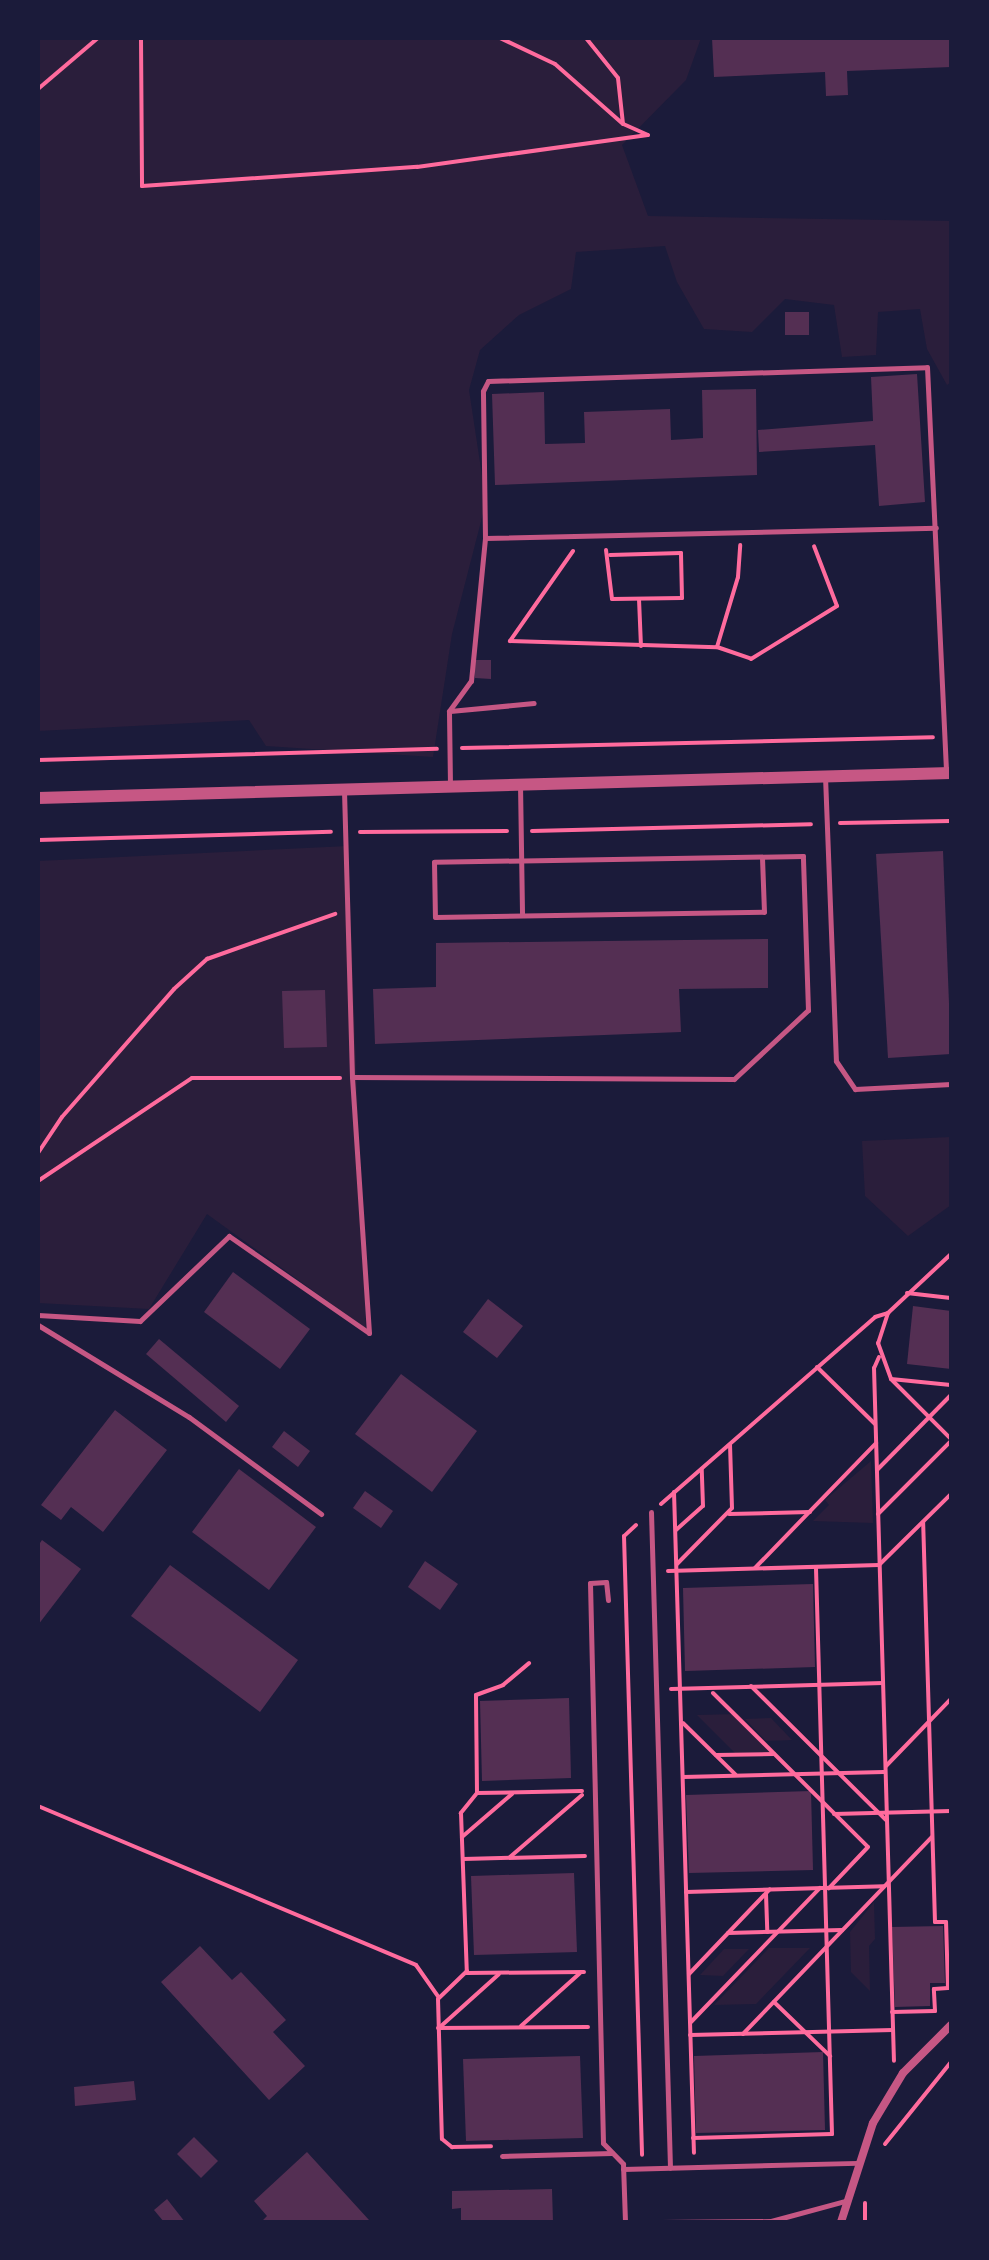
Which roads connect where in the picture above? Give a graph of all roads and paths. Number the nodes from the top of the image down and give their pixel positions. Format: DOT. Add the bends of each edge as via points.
graph roads {
  1 [pos="98,38"];
  2 [pos="141,38"];
  3 [pos="500,38"];
  4 [pos="586,38"];
  5 [pos="38,89"];
  6 [pos="623,124"];
  7 [pos="936,528"];
  8 [pos="808,531"];
  9 [pos="741,532"];
  10 [pos="583,536"];
  11 [pos="485,538"];
  12 [pos="639,599"];
  13 [pos="641,646"];
  14 [pos="717,647"];
  15 [pos="534,703"];
  16 [pos="449,711"];
  17 [pos="945,737"];
  18 [pos="448,748"];
  19 [pos="38,760"];
  20 [pos="949,773"];
  21 [pos="825,775"];
  22 [pos="520,783"];
  23 [pos="450,785"];
  24 [pos="344,788"];
  25 [pos="38,798"];
  26 [pos="951,821"];
  27 [pos="828,824"];
  28 [pos="520,831"];
  29 [pos="347,832"];
  30 [pos="38,840"];
  31 [pos="762,858"];
  32 [pos="520,861"];
  33 [pos="349,909"];
  34 [pos="522,915"];
  35 [pos="352,1077"];
  36 [pos="951,1084"];
  37 [pos="38,1153"];
  38 [pos="38,1181"];
  39 [pos="951,1254"];
  40 [pos="907,1293"];
  41 [pos="951,1298"];
  42 [pos="888,1313"];
  43 [pos="38,1315"];
  44 [pos="38,1325"];
  45 [pos="879,1357"];
  46 [pos="817,1367"];
  47 [pos="891,1379"];
  48 [pos="951,1385"];
  49 [pos="951,1395"];
  50 [pos="929,1417"];
  51 [pos="875,1424"];
  52 [pos="951,1440"];
  53 [pos="730,1443"];
  54 [pos="876,1443"];
  55 [pos="702,1468"];
  56 [pos="877,1470"];
  57 [pos="674,1492"];
  58 [pos="951,1494"];
  59 [pos="651,1512"];
  60 [pos="810,1512"];
  61 [pos="321,1514"];
  62 [pos="726,1514"];
  63 [pos="878,1514"];
  64 [pos="923,1522"];
  65 [pos="676,1530"];
  66 [pos="879,1565"];
  67 [pos="677,1567"];
  68 [pos="816,1567"];
  69 [pos="755,1568"];
  70 [pos="653,1571"];
  71 [pos="608,1600"];
  72 [pos="529,1663"];
  73 [pos="883,1683"];
  74 [pos="819,1685"];
  75 [pos="751,1686"];
  76 [pos="680,1688"];
  77 [pos="656,1689"];
  78 [pos="629,1690"];
  79 [pos="713,1693"];
  80 [pos="951,1699"];
  81 [pos="681,1721"];
  82 [pos="929,1722"];
  83 [pos="774,1754"];
  84 [pos="716,1755"];
  85 [pos="821,1756"];
  86 [pos="885,1769"];
  87 [pos="838,1773"];
  88 [pos="795,1774"];
  89 [pos="822,1774"];
  90 [pos="737,1776"];
  91 [pos="683,1777"];
  92 [pos="590,1790"];
  93 [pos="477,1793"];
  94 [pos="513,1793"];
  95 [pos="822,1802"];
  96 [pos="38,1806"];
  97 [pos="932,1811"];
  98 [pos="951,1811"];
  99 [pos="878,1813"];
  100 [pos="886,1813"];
  101 [pos="834,1814"];
  102 [pos="887,1821"];
  103 [pos="462,1837"];
  104 [pos="932,1837"];
  105 [pos="595,1855"];
  106 [pos="509,1858"];
  107 [pos="463,1859"];
  108 [pos="887,1885"];
  109 [pos="825,1888"];
  110 [pos="686,1892"];
  111 [pos="768,1892"];
  112 [pos="842,1930"];
  113 [pos="826,1931"];
  114 [pos="767,1932"];
  115 [pos="778,1932"];
  116 [pos="728,1933"];
  117 [pos="827,1947"];
  118 [pos="467,1971"];
  119 [pos="598,1971"];
  120 [pos="581,1972"];
  121 [pos="499,1974"];
  122 [pos="688,1975"];
  123 [pos="438,1997"];
  124 [pos="774,2002"];
  125 [pos="892,2012"];
  126 [pos="690,2024"];
  127 [pos="951,2025"];
  128 [pos="600,2027"];
  129 [pos="438,2028"];
  130 [pos="519,2028"];
  131 [pos="893,2030"];
  132 [pos="829,2032"];
  133 [pos="806,2033"];
  134 [pos="743,2034"];
  135 [pos="690,2035"];
  136 [pos="830,2056"];
  137 [pos="951,2062"];
  138 [pos="895,2086"];
  139 [pos="693,2138"];
  140 [pos="613,2153"];
  141 [pos="879,2153"];
  142 [pos="502,2156"];
  143 [pos="857,2163"];
  144 [pos="694,2167"];
  145 [pos="670,2168"];
  146 [pos="623,2169"];
  147 [pos="643,2169"];
  148 [pos="845,2201"];
  149 [pos="625,2222"];
  150 [pos="662,2222"];
  151 [pos="841,2222"];
  1 -- 5 [label="path"];
  2 -- 6 [label="path" via="142,186 417,167 648,135"];
  3 -- 6 [label="path" via="555,64"];
  4 -- 6 [label="path" via="618,78"];
  7 -- 8 [label="lane"];
  7 -- 11 [label="lane" via="927,367 488,381 483,391"];
  7 -- 17 [label="lane"];
  8 -- 9 [label="lane"];
  8 -- 14 [label="path" via="837,606 751,659"];
  9 -- 10 [label="lane"];
  9 -- 14 [label="path" via="738,577"];
  10 -- 11 [label="lane"];
  10 -- 13 [label="path" via="510,641"];
  11 -- 16 [label="lane" via="471,681"];
  12 -- 12 [label="path" via="612,599 610,555 681,553 682,598"];
  12 -- 13 [label="path"];
  13 -- 14 [label="path"];
  15 -- 16 [label="lane"];
  16 -- 18 [label="lane"];
  17 -- 18 [label="path"];
  17 -- 20 [label="lane"];
  18 -- 19 [label="path"];
  18 -- 23 [label="lane"];
  20 -- 21 [label="street"];
  21 -- 22 [label="street"];
  21 -- 27 [label="lane"];
  22 -- 23 [label="street"];
  22 -- 28 [label="lane"];
  23 -- 24 [label="street"];
  24 -- 25 [label="street"];
  24 -- 29 [label="lane"];
  26 -- 27 [label="path"];
  27 -- 28 [label="path"];
  27 -- 36 [label="lane" via="836,1061 855,1089"];
  28 -- 29 [label="path"];
  28 -- 32 [label="lane"];
  29 -- 30 [label="path"];
  29 -- 33 [label="lane"];
  31 -- 32 [label="lane"];
  31 -- 34 [label="lane" via="764,912"];
  31 -- 35 [label="lane" via="803,856 808,1010 734,1079"];
  32 -- 34 [label="lane"];
  32 -- 34 [label="lane" via="434,862 435,917"];
  33 -- 35 [label="lane"];
  33 -- 37 [label="path" via="207,959 174,989 62,1117"];
  35 -- 38 [label="path" via="192,1078"];
  35 -- 43 [label="lane" via="369,1333 229,1236 140,1321"];
  39 -- 40 [label="path"];
  40 -- 41 [label="path"];
  40 -- 42 [label="path"];
  42 -- 45 [label="path" via="879,1332"];
  42 -- 46 [label="path" via="875,1317"];
  44 -- 61 [label="lane" via="189,1417"];
  45 -- 47 [label="path"];
  45 -- 51 [label="path" via="874,1368"];
  46 -- 51 [label="path"];
  46 -- 53 [label="path"];
  47 -- 48 [label="path"];
  47 -- 50 [label="path"];
  49 -- 50 [label="path"];
  50 -- 52 [label="path"];
  50 -- 56 [label="path"];
  51 -- 54 [label="path"];
  52 -- 63 [label="path"];
  53 -- 55 [label="path"];
  53 -- 62 [label="path" via="732,1508"];
  54 -- 56 [label="path"];
  54 -- 60 [label="path"];
  55 -- 57 [label="path"];
  55 -- 65 [label="path" via="703,1506"];
  56 -- 63 [label="path"];
  57 -- 59 [label="path"];
  57 -- 65 [label="path"];
  58 -- 64 [label="path"];
  59 -- 70 [label="lane"];
  59 -- 78 [label="path" via="624,1536"];
  60 -- 62 [label="path"];
  60 -- 69 [label="path"];
  62 -- 67 [label="path"];
  63 -- 66 [label="path"];
  64 -- 66 [label="path"];
  64 -- 82 [label="path"];
  65 -- 67 [label="path"];
  66 -- 68 [label="path"];
  66 -- 73 [label="path"];
  67 -- 69 [label="path"];
  67 -- 70 [label="path"];
  67 -- 76 [label="path"];
  68 -- 69 [label="path"];
  68 -- 74 [label="path"];
  70 -- 77 [label="lane"];
  71 -- 92 [label="lane" via="606,1582 590,1583"];
  72 -- 93 [label="path" via="503,1685 476,1695"];
  73 -- 74 [label="path"];
  73 -- 86 [label="path"];
  74 -- 75 [label="path"];
  74 -- 85 [label="path"];
  75 -- 76 [label="path"];
  75 -- 85 [label="path"];
  76 -- 77 [label="path"];
  76 -- 81 [label="path"];
  77 -- 78 [label="path"];
  77 -- 145 [label="lane"];
  78 -- 147 [label="path"];
  79 -- 83 [label="path"];
  80 -- 82 [label="path"];
  81 -- 84 [label="path"];
  81 -- 91 [label="path"];
  82 -- 86 [label="path"];
  82 -- 97 [label="path"];
  83 -- 84 [label="path"];
  83 -- 88 [label="path"];
  84 -- 90 [label="path"];
  85 -- 87 [label="path"];
  85 -- 89 [label="path"];
  86 -- 87 [label="path"];
  86 -- 100 [label="path"];
  87 -- 89 [label="path"];
  87 -- 99 [label="path"];
  88 -- 89 [label="path"];
  88 -- 90 [label="path"];
  88 -- 95 [label="path"];
  89 -- 95 [label="path"];
  90 -- 91 [label="path"];
  91 -- 110 [label="path"];
  92 -- 94 [label="path"];
  92 -- 105 [label="lane"];
  92 -- 106 [label="path"];
  93 -- 94 [label="path"];
  93 -- 103 [label="path" via="462,1809"];
  94 -- 103 [label="path"];
  95 -- 101 [label="path"];
  95 -- 109 [label="path"];
  96 -- 123 [label="path" via="416,1965"];
  97 -- 98 [label="path"];
  97 -- 100 [label="path"];
  97 -- 104 [label="path"];
  99 -- 100 [label="path"];
  99 -- 101 [label="path"];
  99 -- 102 [label="path"];
  100 -- 102 [label="path"];
  101 -- 109 [label="path" via="868,1847"];
  102 -- 108 [label="path"];
  103 -- 107 [label="path"];
  104 -- 108 [label="path"];
  104 -- 125 [label="path" via="935,1922 946,1922 948,1988 934,1989 935,2011"];
  105 -- 106 [label="path"];
  105 -- 119 [label="lane"];
  106 -- 107 [label="path"];
  107 -- 118 [label="path"];
  108 -- 109 [label="path"];
  108 -- 112 [label="path"];
  108 -- 125 [label="path"];
  109 -- 111 [label="path"];
  109 -- 113 [label="path"];
  109 -- 115 [label="path"];
  110 -- 111 [label="path"];
  110 -- 122 [label="path"];
  111 -- 114 [label="path"];
  111 -- 116 [label="path"];
  112 -- 113 [label="path"];
  112 -- 117 [label="path"];
  113 -- 115 [label="path"];
  113 -- 117 [label="path"];
  114 -- 115 [label="path"];
  114 -- 116 [label="path"];
  115 -- 126 [label="path"];
  116 -- 122 [label="path"];
  117 -- 124 [label="path"];
  117 -- 132 [label="path"];
  118 -- 121 [label="path"];
  118 -- 123 [label="path"];
  119 -- 120 [label="path"];
  119 -- 128 [label="lane"];
  120 -- 121 [label="path"];
  120 -- 130 [label="path"];
  121 -- 129 [label="path"];
  122 -- 126 [label="path"];
  123 -- 129 [label="path"];
  124 -- 133 [label="path"];
  124 -- 134 [label="path"];
  125 -- 131 [label="path"];
  126 -- 135 [label="path"];
  127 -- 138 [label="street"];
  128 -- 130 [label="path"];
  128 -- 140 [label="lane" via="603,2143"];
  129 -- 130 [label="path"];
  129 -- 142 [label="path" via="443,2142 452,2147 497,2146"];
  131 -- 132 [label="path"];
  131 -- 138 [label="path"];
  132 -- 133 [label="path"];
  132 -- 136 [label="path"];
  133 -- 134 [label="path"];
  133 -- 136 [label="path"];
  134 -- 135 [label="path"];
  135 -- 139 [label="path"];
  136 -- 139 [label="path" via="832,2134"];
  137 -- 141 [label="path"];
  138 -- 143 [label="street"];
  139 -- 144 [label="path"];
  140 -- 142 [label="lane"];
  140 -- 146 [label="lane"];
  143 -- 144 [label="lane"];
  143 -- 148 [label="street"];
  144 -- 145 [label="lane"];
  145 -- 147 [label="lane"];
  146 -- 147 [label="lane"];
  146 -- 149 [label="lane"];
  148 -- 150 [label="lane" via="771,2221"];
  148 -- 151 [label="street"];
}
